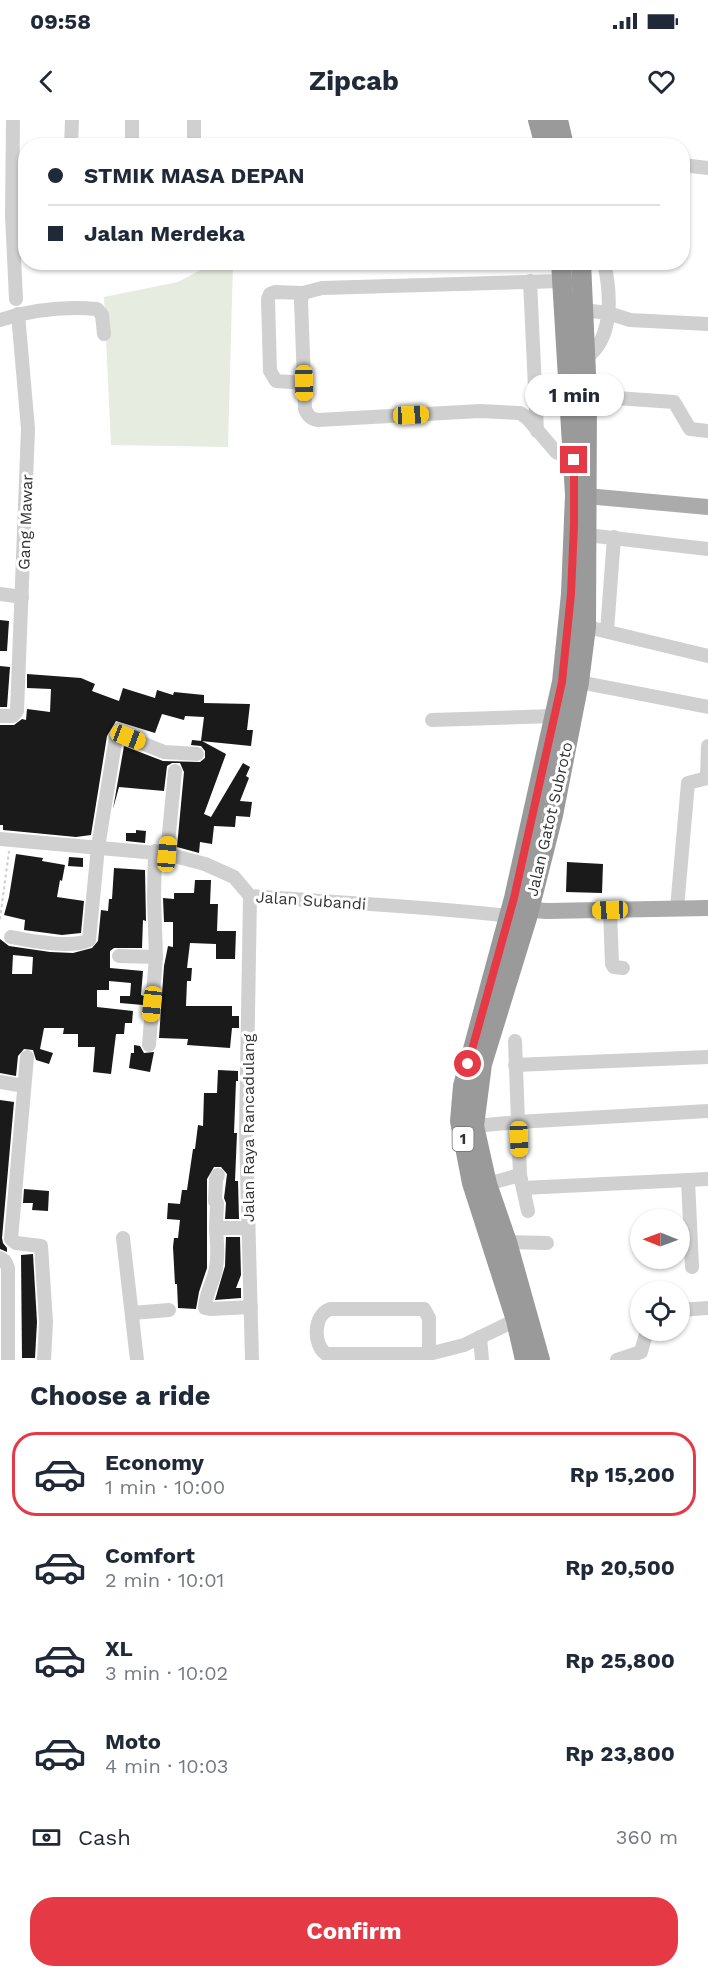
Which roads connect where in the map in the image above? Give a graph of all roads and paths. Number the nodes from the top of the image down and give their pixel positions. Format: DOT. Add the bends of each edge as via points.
graph roads {
  1 [pos="13,120"];
  2 [pos="72,120"];
  3 [pos="132,120"];
  4 [pos="194,120"];
  5 [pos="538,120"];
  6 [pos="558,120"];
  7 [pos="71,138"];
  8 [pos="132,138"];
  9 [pos="194,138"];
  10 [pos="543,138"];
  11 [pos="562,138"];
  12 [pos="690,160"];
  13 [pos="708,162"];
  14 [pos="690,166"];
  15 [pos="708,168"];
  16 [pos="8,220"];
  17 [pos="581,270"];
  18 [pos="605,270"];
  19 [pos="562,272"];
  20 [pos="530,281"];
  21 [pos="0,282"];
  22 [pos="14,283"];
  23 [pos="303,293"];
  24 [pos="16,298"];
  25 [pos="583,310"];
  26 [pos="18,314"];
  27 [pos="608,314"];
  28 [pos="0,320"];
  29 [pos="708,324"];
  30 [pos="104,334"];
  31 [pos="585,358"];
  32 [pos="304,383"];
  33 [pos="587,396"];
  34 [pos="708,430"];
  35 [pos="537,431"];
  36 [pos="574,460"];
  37 [pos="581,495"];
  38 [pos="708,507"];
  39 [pos="587,535"];
  40 [pos="614,537"];
  41 [pos="708,549"];
  42 [pos="0,594"];
  43 [pos="22,597"];
  44 [pos="577,625"];
  45 [pos="607,631"];
  46 [pos="708,656"];
  47 [pos="579,682"];
  48 [pos="708,707"];
  49 [pos="0,716"];
  50 [pos="553,716"];
  51 [pos="432,720"];
  52 [pos="708,746"];
  53 [pos="197,754"];
  54 [pos="175,771"];
  55 [pos="5,839"];
  56 [pos="98,847"];
  57 [pos="161,853"];
  58 [pos="250,896"];
  59 [pos="677,908"];
  60 [pos="708,908"];
  61 [pos="610,910"];
  62 [pos="519,913"];
  63 [pos="0,919"];
  64 [pos="11,937"];
  65 [pos="119,956"];
  66 [pos="156,957"];
  67 [pos="624,968"];
  68 [pos="515,1041"];
  69 [pos="149,1045"];
  70 [pos="27,1057"];
  71 [pos="708,1057"];
  72 [pos="515,1065"];
  73 [pos="0,1082"];
  74 [pos="24,1086"];
  75 [pos="708,1111"];
  76 [pos="518,1122"];
  77 [pos="474,1126"];
  78 [pos="218,1175"];
  79 [pos="708,1179"];
  80 [pos="688,1180"];
  81 [pos="522,1181"];
  82 [pos="487,1184"];
  83 [pos="528,1211"];
  84 [pos="216,1228"];
  85 [pos="248,1228"];
  86 [pos="123,1238"];
  87 [pos="507,1242"];
  88 [pos="547,1243"];
  89 [pos="0,1258"];
  90 [pos="692,1267"];
  91 [pos="251,1307"];
  92 [pos="708,1308"];
  93 [pos="690,1309"];
  94 [pos="170,1310"];
  95 [pos="132,1313"];
  96 [pos="516,1320"];
  97 [pos="480,1337"];
  98 [pos="644,1341"];
  99 [pos="429,1354"];
  100 [pos="9,1360"];
  101 [pos="44,1360"];
  102 [pos="137,1360"];
  103 [pos="252,1360"];
  104 [pos="482,1360"];
  105 [pos="525,1360"];
  106 [pos="540,1360"];
  107 [pos="617,1360"];
  1 -- 16 [label="street"];
  2 -- 7 [label="street"];
  3 -- 8 [label="street"];
  4 -- 9 [label="street"];
  5 -- 10 [label="highway"];
  6 -- 11 [label="highway"];
  12 -- 13 [label="street"];
  14 -- 15 [label="street"];
  16 -- 22 [label="street"];
  17 -- 25 [label="highway, Jalan Gatot Subroto / 1"];
  18 -- 27 [label="street"];
  19 -- 20 [label="street"];
  19 -- 36 [label="highway, 1"];
  20 -- 23 [label="street" via="322,288"];
  20 -- 35 [label="street"];
  21 -- 22 [label="street"];
  22 -- 24 [label="street"];
  23 -- 32 [label="street"];
  23 -- 32 [label="street" via="275,292 268,299 272,377 276,381"];
  25 -- 27 [label="street"];
  25 -- 31 [label="highway, Jalan Gatot Subroto / 1"];
  26 -- 28 [label="street"];
  26 -- 30 [label="street" via="75,307 97,309 102,315"];
  26 -- 43 [label="street, Gang Mawar" via="28,429"];
  27 -- 29 [label="street" via="630,320"];
  27 -- 31 [label="street" via="596,351"];
  31 -- 33 [label="highway, Jalan Gatot Subroto / 1"];
  32 -- 35 [label="street" via="305,409 312,419 510,412 520,413"];
  33 -- 34 [label="street" via="674,402 690,429"];
  33 -- 37 [label="highway, Jalan Gatot Subroto / 1"];
  35 -- 36 [label="street" via="556,452"];
  36 -- 37 [label="highway, 1"];
  37 -- 38 [label="main road"];
  37 -- 39 [label="highway, Jalan Gatot Subroto / 1"];
  37 -- 44 [label="highway, 1"];
  39 -- 40 [label="street"];
  39 -- 44 [label="highway, Jalan Gatot Subroto / 1"];
  40 -- 41 [label="street"];
  40 -- 45 [label="street"];
  42 -- 43 [label="street"];
  43 -- 49 [label="street, Gang Mawar" via="17,711 13,716"];
  44 -- 45 [label="street"];
  44 -- 47 [label="highway, Jalan Gatot Subroto / 1"];
  44 -- 50 [label="highway, 1"];
  45 -- 46 [label="street"];
  47 -- 48 [label="street"];
  47 -- 62 [label="highway, Jalan Gatot Subroto / 1" via="553,815"];
  50 -- 51 [label="street"];
  50 -- 62 [label="highway, Jalan Gatot Subroto / 1" via="532,816"];
  52 -- 59 [label="street" via="707,778 688,783"];
  53 -- 56 [label="street" via="164,752 128,737 116,737"];
  54 -- 57 [label="street"];
  55 -- 56 [label="street, Jalan Subandi" via="28,834"];
  55 -- 63 [label="path"];
  56 -- 57 [label="street, Jalan Subandi"];
  56 -- 64 [label="street" via="89,942 50,944"];
  57 -- 58 [label="street, Jalan Subandi" via="205,864 234,877"];
  57 -- 66 [label="street" via="154,898"];
  58 -- 62 [label="street, Jalan Subandi"];
  58 -- 85 [label="street, Jalan Raya Rancadulang"];
  59 -- 60 [label="main road"];
  59 -- 61 [label="main road"];
  61 -- 62 [label="main road"];
  61 -- 67 [label="street" via="612,964"];
  62 -- 77 [label="highway, Jalan Gatot Subroto / 1" via="482,1064"];
  62 -- 96 [label="highway, Jalan Gatot Subroto / 1" via="463,1086 460,1121 472,1183"];
  65 -- 66 [label="street"];
  66 -- 69 [label="street"];
  68 -- 72 [label="street"];
  70 -- 74 [label="street"];
  71 -- 72 [label="street"];
  72 -- 76 [label="street"];
  73 -- 74 [label="street"];
  74 -- 101 [label="street" via="11,1239 16,1244 41,1246"];
  75 -- 76 [label="street"];
  76 -- 77 [label="street"];
  76 -- 81 [label="street"];
  77 -- 82 [label="highway, Jalan Gatot Subroto / 1"];
  78 -- 84 [label="street"];
  79 -- 80 [label="street"];
  80 -- 81 [label="street"];
  80 -- 90 [label="street"];
  81 -- 82 [label="street"];
  81 -- 83 [label="street"];
  82 -- 87 [label="highway, Jalan Gatot Subroto / 1"];
  84 -- 85 [label="street"];
  84 -- 91 [label="street" via="216,1264 206,1294 206,1308"];
  85 -- 91 [label="street, Jalan Raya Rancadulang"];
  86 -- 95 [label="street"];
  87 -- 88 [label="street"];
  87 -- 106 [label="highway, Jalan Gatot Subroto / 1"];
  89 -- 100 [label="street" via="8,1268"];
  91 -- 103 [label="street, Jalan Raya Rancadulang"];
  92 -- 93 [label="street"];
  94 -- 95 [label="street"];
  95 -- 102 [label="street"];
  96 -- 97 [label="street"];
  96 -- 105 [label="highway, Jalan Gatot Subroto / 1"];
  97 -- 99 [label="street"];
  97 -- 104 [label="street"];
  98 -- 107 [label="street" via="641,1352"];
  99 -- 99 [label="street" via="326,1354 319,1347 317,1322 330,1309 422,1309 429,1317"];
}
